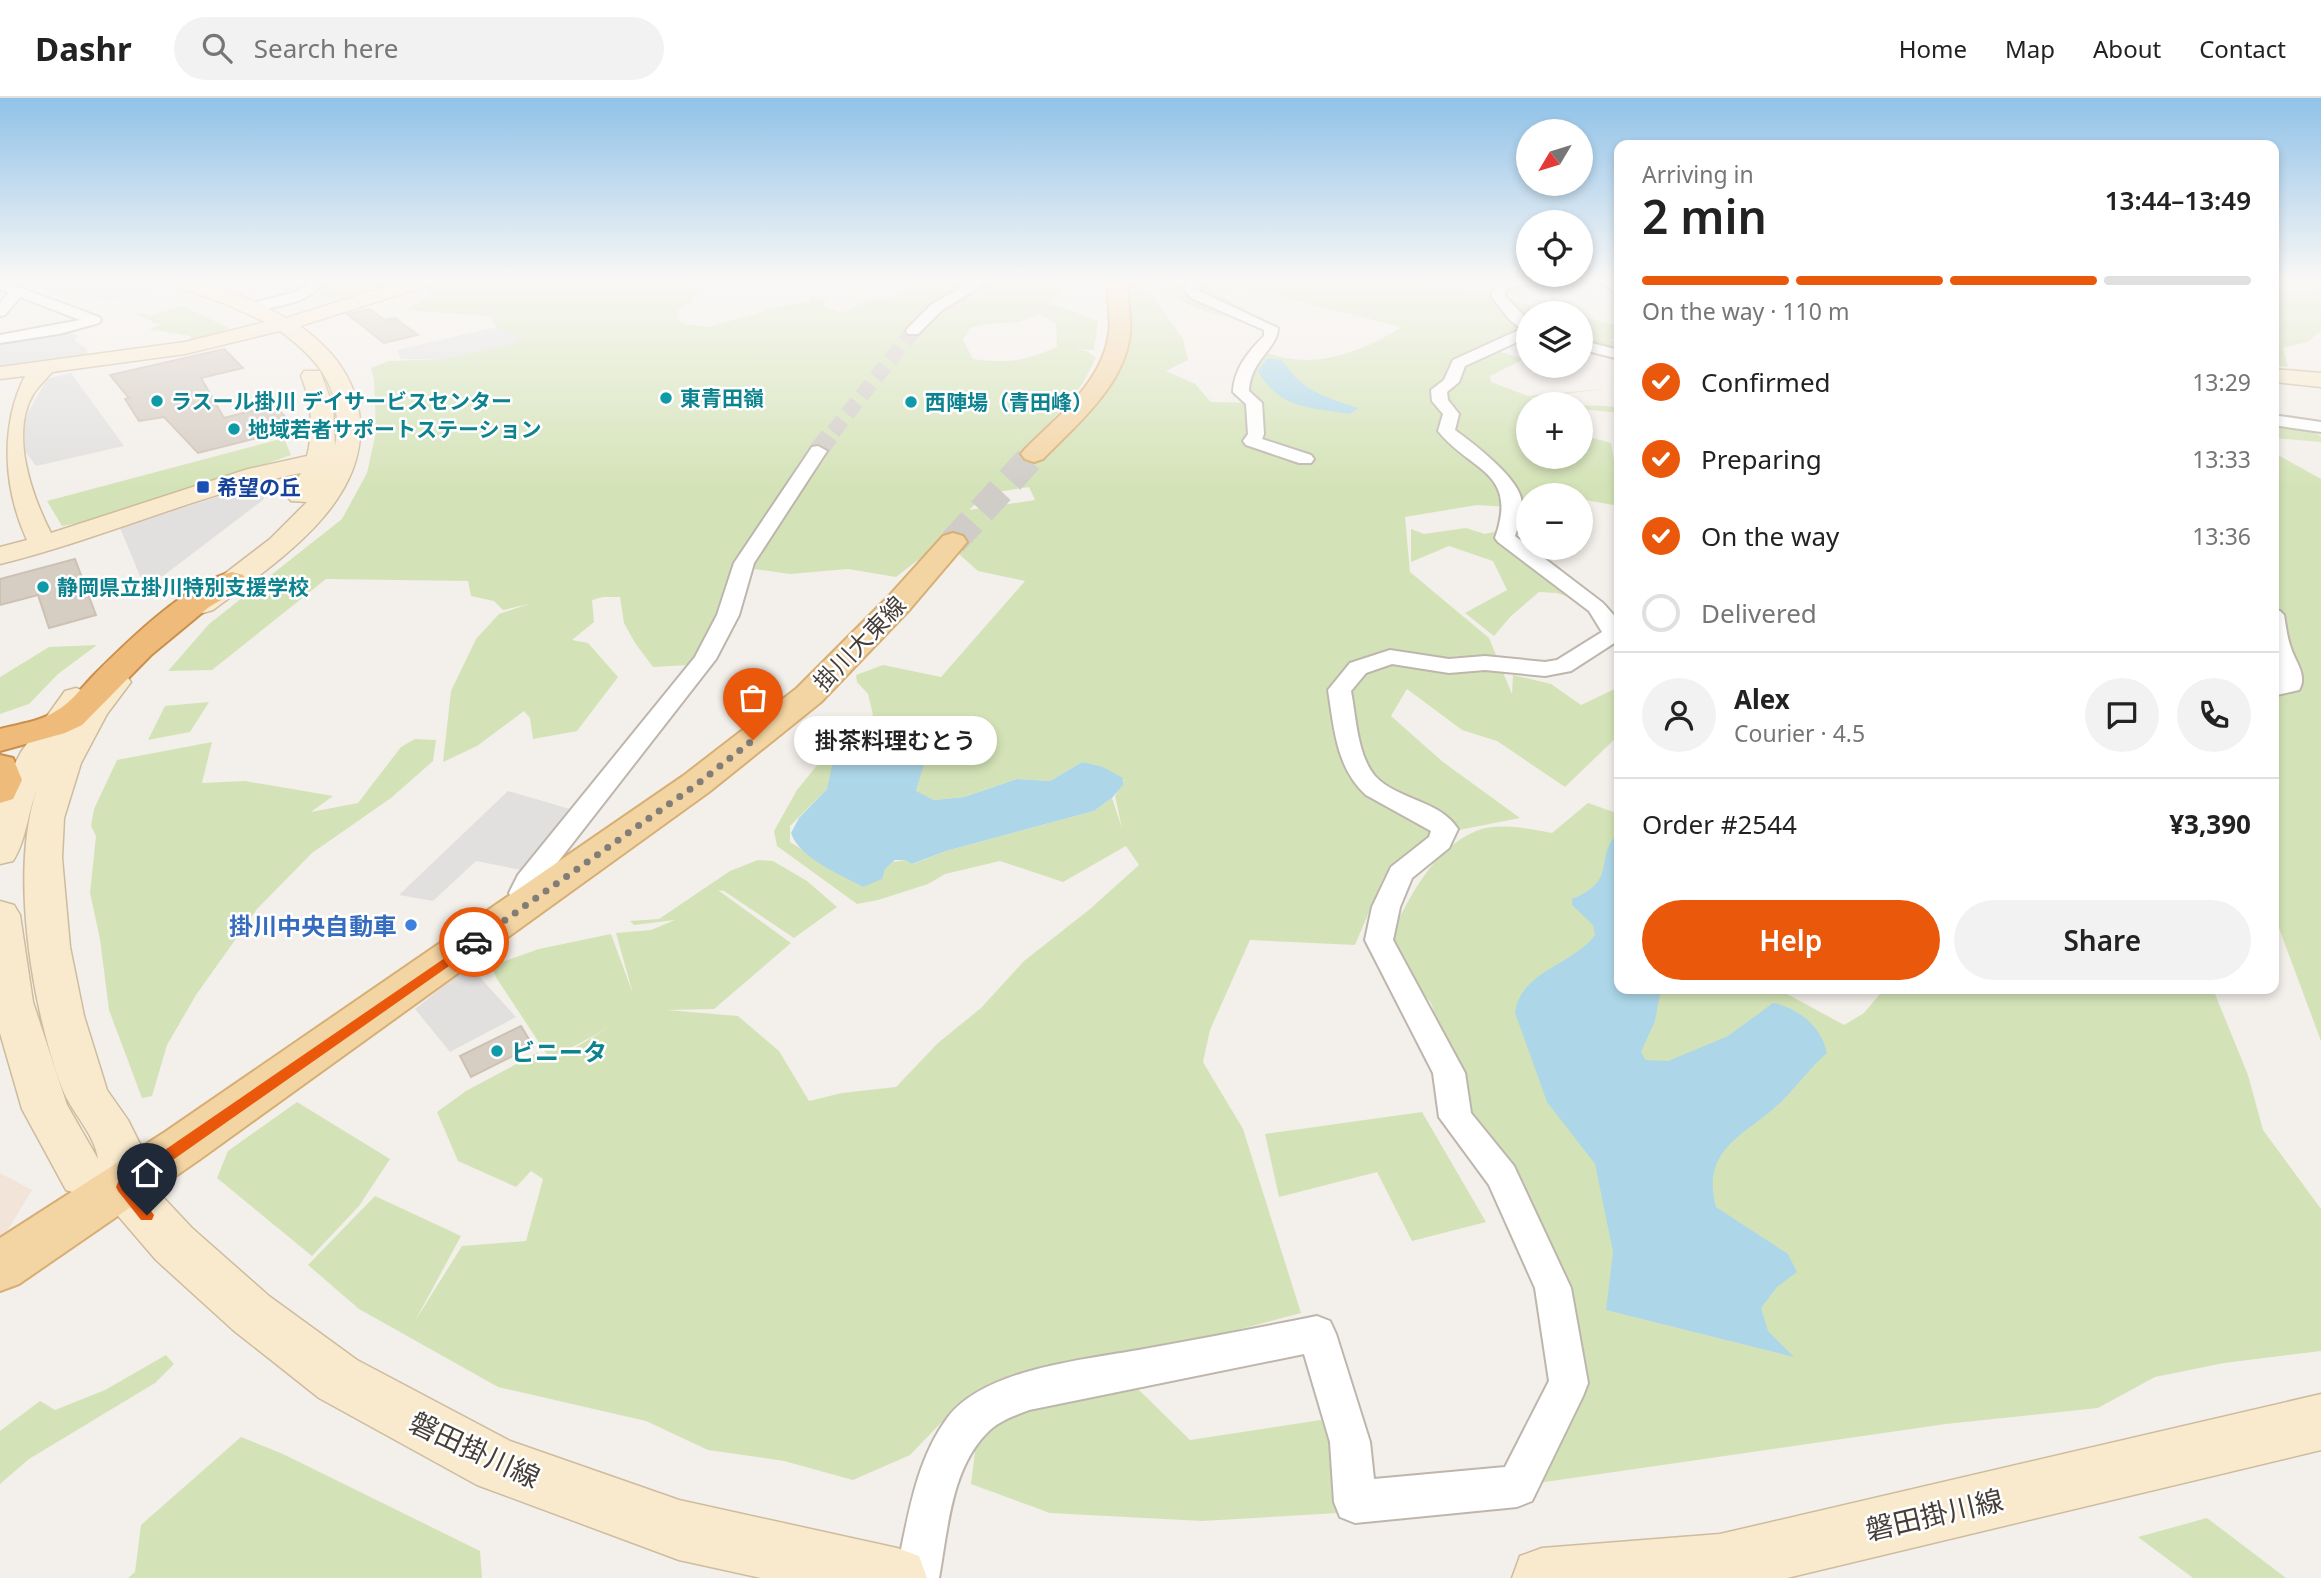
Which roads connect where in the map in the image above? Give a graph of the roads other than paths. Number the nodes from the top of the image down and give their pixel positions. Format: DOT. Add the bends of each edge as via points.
graph roads {
  1 [pos="181,348"];
  2 [pos="292,348"];
  3 [pos="315,348"];
  4 [pos="1116,348"];
  5 [pos="1259,348"];
  6 [pos="1489,348"];
  7 [pos="1594,348"];
  8 [pos="1614,354"];
  9 [pos="45,367"];
  10 [pos="0,373"];
  11 [pos="2279,376"];
  12 [pos="2321,380"];
  13 [pos="2279,421"];
  14 [pos="2321,427"];
  15 [pos="818,451"];
  16 [pos="1034,454"];
  17 [pos="1306,458"];
  18 [pos="330,465"];
  19 [pos="953,542"];
  20 [pos="43,544"];
  21 [pos="0,556"];
  22 [pos="232,581"];
  23 [pos="2279,643"];
  24 [pos="91,679"];
  25 [pos="2279,688"];
  26 [pos="0,723"];
  27 [pos="0,731"];
  28 [pos="63,735"];
  29 [pos="0,740"];
  30 [pos="0,766"];
  31 [pos="0,791"];
  32 [pos="0,852"];
  33 [pos="530,901"];
  34 [pos="0,915"];
  35 [pos="123,1187"];
  36 [pos="0,1267"];
  37 [pos="2321,1422"];
  38 [pos="897,1578"];
  39 [pos="917,1578"];
  40 [pos="1542,1578"];
  1 -- 9 [label="street"];
  2 -- 18 [label="street" via="319,391"];
  3 -- 18 [label="street" via="332,368 345,397 349,434"];
  4 -- 16 [label="main road" via="1114,359 1084,401"];
  5 -- 17 [label="street" via="1241,386 1241,393 1254,403 1256,434 1252,441"];
  6 -- 39 [label="street" via="1458,363 1451,382 1439,390 1440,401 1451,414 1446,431 1485,461 1512,496 1505,538 1595,607 1613,634 1563,666 1545,669 1485,663 1450,666 1390,657 1358,668 1339,690 1354,762 1373,788 1429,815 1445,829 1440,842 1401,873 1385,907 1379,940 1449,1073 1455,1117 1502,1175 1553,1288 1569,1383 1517,1486 1355,1502 1350,1442 1317,1334 1029,1391 989,1407 961,1434 935,1496"];
  7 -- 8 [label="street"];
  9 -- 10 [label="street"];
  9 -- 20 [label="street" via="21,396 5,451 9,474"];
  11 -- 12 [label="street"];
  13 -- 14 [label="street"];
  15 -- 33 [label="street" via="744,563 728,615 705,659 528,882 523,893"];
  18 -- 20 [label="street" via="264,472"];
  18 -- 22 [label="street" via="320,504"];
  18 -- 24 [label="street" via="268,532 139,634"];
  19 -- 33 [label="main road, 掛川大東線" via="809,695 696,785"];
  20 -- 21 [label="street"];
  22 -- 28 [label="highway" via="198,601 140,648 81,709"];
  23 -- 25 [label="street" via="2291,685"];
  24 -- 26 [label="highway" via="42,708"];
  24 -- 28 [label="street"];
  27 -- 28 [label="highway"];
  28 -- 29 [label="highway"];
  28 -- 32 [label="street" via="26,772 8,812"];
  28 -- 35 [label="street" via="44,833 49,954 86,1094 121,1151"];
  30 -- 31 [label="highway" via="4,780"];
  33 -- 35 [label="main road, 掛川大東線"];
  34 -- 35 [label="street" via="12,1002 45,1109 83,1176"];
  35 -- 36 [label="main road, 掛川大東線"];
  35 -- 38 [label="street, 磐田掛川線" via="174,1244 251,1313 338,1379 497,1465 679,1530"];
  37 -- 40 [label="street, 磐田掛川線" via="1720,1564"];
}
